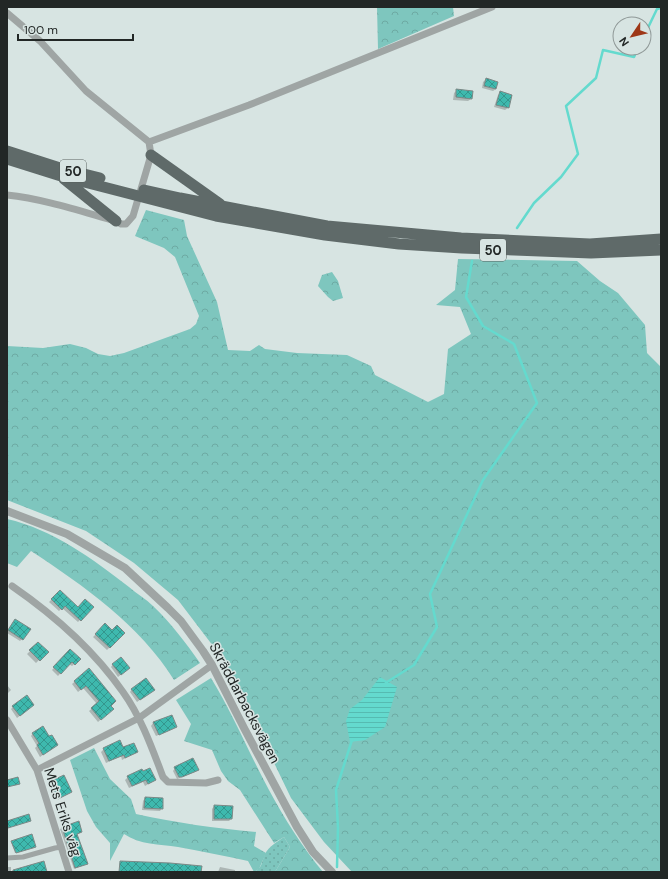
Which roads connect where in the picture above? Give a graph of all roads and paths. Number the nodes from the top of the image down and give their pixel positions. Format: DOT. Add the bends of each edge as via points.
graph roads {
  1 [pos="492,7"];
  2 [pos="7,13"];
  3 [pos="149,142"];
  4 [pos="7,151"];
  5 [pos="151,155"];
  6 [pos="7,159"];
  7 [pos="61,176"];
  8 [pos="140,193"];
  9 [pos="7,195"];
  10 [pos="224,207"];
  11 [pos="116,221"];
  12 [pos="661,239"];
  13 [pos="661,250"];
  14 [pos="7,511"];
  15 [pos="12,586"];
  16 [pos="212,665"];
  17 [pos="139,718"];
  18 [pos="7,720"];
  19 [pos="38,770"];
  20 [pos="218,780"];
  21 [pos="62,847"];
  22 [pos="7,858"];
  23 [pos="68,872"];
  24 [pos="332,872"];
  1 -- 3 [label="street"];
  2 -- 3 [label="street" via="40,41 86,91"];
  3 -- 5 [label="street"];
  4 -- 8 [label="highway, 50"];
  5 -- 8 [label="street"];
  5 -- 10 [label="highway"];
  6 -- 7 [label="highway, 50"];
  7 -- 8 [label="highway, 50"];
  7 -- 11 [label="highway"];
  8 -- 10 [label="highway, 50"];
  8 -- 11 [label="street" via="129,222 121,224"];
  8 -- 13 [label="highway, 50" via="216,216 325,235 399,244 591,254"];
  9 -- 11 [label="street" via="25,197"];
  10 -- 12 [label="highway, 50" via="327,226 461,238 590,244"];
  14 -- 16 [label="street, Skräddarbacksvägen" via="67,534 125,568 181,622"];
  15 -- 17 [label="street" via="72,632 124,692"];
  16 -- 17 [label="street"];
  16 -- 24 [label="street, Skräddarbacksvägen" via="297,827 313,852"];
  17 -- 19 [label="street"];
  17 -- 20 [label="street" via="163,777 168,782 206,783"];
  18 -- 19 [label="street, Mets Eriks väg"];
  19 -- 21 [label="street, Mets Eriks väg"];
  21 -- 22 [label="street" via="23,857"];
  21 -- 23 [label="street, Mets Eriks väg"];
}
